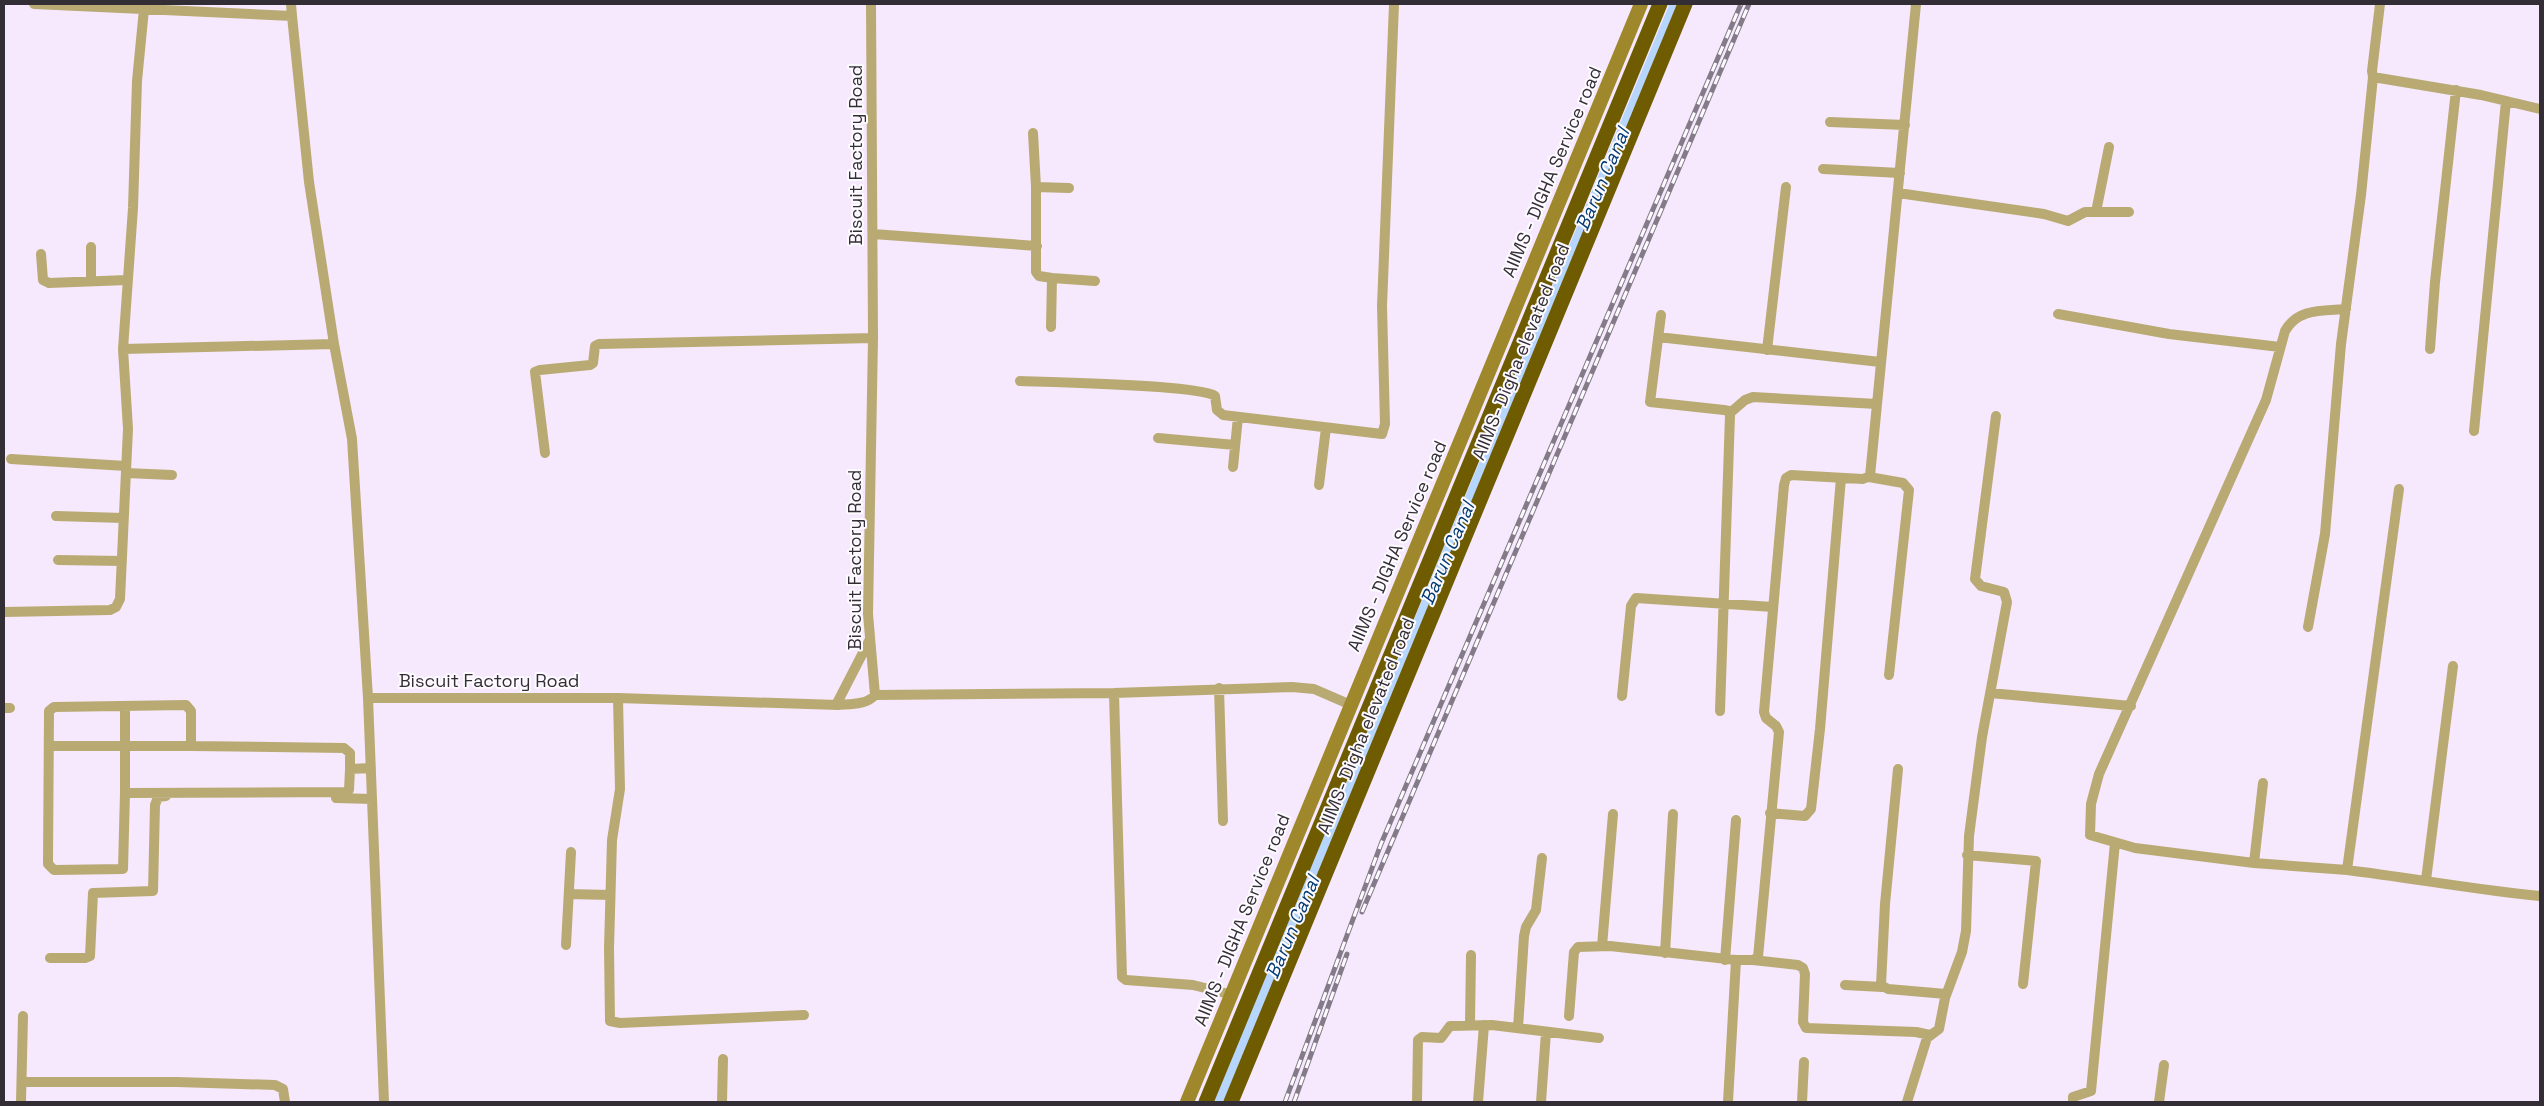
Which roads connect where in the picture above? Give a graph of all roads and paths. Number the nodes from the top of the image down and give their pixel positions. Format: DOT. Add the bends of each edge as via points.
graph roads {
  1 [pos="34,4"];
  2 [pos="290,4"];
  3 [pos="871,4"];
  4 [pos="1394,4"];
  5 [pos="1641,4"];
  6 [pos="1660,4"];
  7 [pos="1685,4"];
  8 [pos="1916,4"];
  9 [pos="2380,4"];
  10 [pos="144,9"];
  11 [pos="292,16"];
  12 [pos="2373,77"];
  13 [pos="2456,90"];
  14 [pos="2506,101"];
  15 [pos="2540,109"];
  16 [pos="1830,122"];
  17 [pos="1904,125"];
  18 [pos="1033,133"];
  19 [pos="2109,147"];
  20 [pos="1823,169"];
  21 [pos="1900,173"];
  22 [pos="1036,187"];
  23 [pos="1786,187"];
  24 [pos="1070,188"];
  25 [pos="1898,193"];
  26 [pos="2096,212"];
  27 [pos="2129,212"];
  28 [pos="873,234"];
  29 [pos="1037,246"];
  30 [pos="91,247"];
  31 [pos="41,254"];
  32 [pos="1052,278"];
  33 [pos="91,280"];
  34 [pos="127,280"];
  35 [pos="1095,281"];
  36 [pos="2346,309"];
  37 [pos="2058,314"];
  38 [pos="1661,315"];
  39 [pos="1051,328"];
  40 [pos="1658,337"];
  41 [pos="873,338"];
  42 [pos="334,344"];
  43 [pos="2280,347"];
  44 [pos="123,349"];
  45 [pos="2430,349"];
  46 [pos="1767,350"];
  47 [pos="1880,362"];
  48 [pos="1020,381"];
  49 [pos="1877,404"];
  50 [pos="1730,413"];
  51 [pos="1996,416"];
  52 [pos="1238,417"];
  53 [pos="1326,428"];
  54 [pos="2474,431"];
  55 [pos="1158,438"];
  56 [pos="1235,445"];
  57 [pos="545,453"];
  58 [pos="11,459"];
  59 [pos="1233,467"];
  60 [pos="126,470"];
  61 [pos="172,475"];
  62 [pos="1869,477"];
  63 [pos="1841,478"];
  64 [pos="1319,485"];
  65 [pos="2399,489"];
  66 [pos="56,516"];
  67 [pos="123,518"];
  68 [pos="58,560"];
  69 [pos="122,561"];
  70 [pos="1723,605"];
  71 [pos="1772,607"];
  72 [pos="4,612"];
  73 [pos="2308,627"];
  74 [pos="869,640"];
  75 [pos="2452,666"];
  76 [pos="1889,675"];
  77 [pos="1219,688"];
  78 [pos="1114,693"];
  79 [pos="1990,693"];
  80 [pos="875,695"];
  81 [pos="1622,696"];
  82 [pos="368,698"];
  83 [pos="618,698"];
  84 [pos="836,705"];
  85 [pos="1351,705"];
  86 [pos="125,706"];
  87 [pos="2131,706"];
  88 [pos="1720,711"];
  89 [pos="49,746"];
  90 [pos="125,746"];
  91 [pos="191,746"];
  92 [pos="371,768"];
  93 [pos="350,769"];
  94 [pos="1898,769"];
  95 [pos="2263,783"];
  96 [pos="124,793"];
  97 [pos="372,799"];
  98 [pos="1770,813"];
  99 [pos="1613,814"];
  100 [pos="1672,814"];
  101 [pos="1736,820"];
  102 [pos="1223,821"];
  103 [pos="2114,843"];
  104 [pos="571,852"];
  105 [pos="1967,855"];
  106 [pos="1542,858"];
  107 [pos="2254,863"];
  108 [pos="2347,870"];
  109 [pos="2426,880"];
  110 [pos="568,894"];
  111 [pos="610,894"];
  112 [pos="2540,896"];
  113 [pos="566,945"];
  114 [pos="1602,946"];
  115 [pos="1665,953"];
  116 [pos="1471,956"];
  117 [pos="50,958"];
  118 [pos="1725,960"];
  119 [pos="1736,960"];
  120 [pos="1753,960"];
  121 [pos="2023,984"];
  122 [pos="1845,985"];
  123 [pos="1882,987"];
  124 [pos="1946,994"];
  125 [pos="1233,995"];
  126 [pos="804,1015"];
  127 [pos="23,1016"];
  128 [pos="1569,1016"];
  129 [pos="1470,1024"];
  130 [pos="1484,1025"];
  131 [pos="1518,1028"];
  132 [pos="1546,1032"];
  133 [pos="1930,1035"];
  134 [pos="1598,1038"];
  135 [pos="722,1059"];
  136 [pos="1804,1062"];
  137 [pos="2164,1065"];
  138 [pos="22,1082"];
  139 [pos="21,1102"];
  140 [pos="285,1102"];
  141 [pos="384,1102"];
  142 [pos="722,1102"];
  143 [pos="1187,1102"];
  144 [pos="1206,1102"];
  145 [pos="1231,1102"];
  146 [pos="1417,1102"];
  147 [pos="1478,1102"];
  148 [pos="1541,1102"];
  149 [pos="1728,1102"];
  150 [pos="1802,1102"];
  151 [pos="1908,1102"];
  152 [pos="2072,1102"];
  153 [pos="2159,1102"];
  1 -- 10 [label="street"];
  2 -- 11 [label="street"];
  3 -- 28 [label="street, Biscuit Factory Road"];
  4 -- 53 [label="street" via="1382,306 1384,431 1376,434"];
  5 -- 85 [label="main road, AIIMS - DIGHA Service road"];
  6 -- 144 [label="highway, AIIMS- Digha elevated road"];
  7 -- 145 [label="highway, AIIMS- Digha elevated road"];
  8 -- 17 [label="street"];
  9 -- 12 [label="street"];
  10 -- 11 [label="street"];
  10 -- 34 [label="street"];
  11 -- 42 [label="street" via="309,182"];
  12 -- 13 [label="street"];
  12 -- 36 [label="street"];
  13 -- 14 [label="street"];
  13 -- 45 [label="street" via="2434,282"];
  14 -- 15 [label="street"];
  14 -- 54 [label="street"];
  16 -- 17 [label="street"];
  17 -- 21 [label="street"];
  18 -- 22 [label="street"];
  19 -- 26 [label="street"];
  20 -- 21 [label="street"];
  21 -- 25 [label="street"];
  22 -- 24 [label="street"];
  22 -- 29 [label="street"];
  23 -- 46 [label="street"];
  25 -- 26 [label="street" via="2044,214 2068,221 2082,213"];
  25 -- 47 [label="street"];
  26 -- 27 [label="street"];
  28 -- 29 [label="street"];
  28 -- 41 [label="street, Biscuit Factory Road"];
  29 -- 32 [label="street" via="1037,274"];
  30 -- 33 [label="street"];
  31 -- 33 [label="street" via="43,280 49,283"];
  32 -- 35 [label="street"];
  32 -- 39 [label="street"];
  33 -- 34 [label="street"];
  34 -- 44 [label="street"];
  36 -- 43 [label="street" via="2296,316"];
  36 -- 73 [label="street" via="2324,534"];
  37 -- 43 [label="street" via="2169,334"];
  38 -- 40 [label="street"];
  40 -- 46 [label="street"];
  40 -- 50 [label="street" via="1650,402"];
  41 -- 57 [label="street" via="599,344 590,365 536,372"];
  41 -- 74 [label="street, Biscuit Factory Road"];
  42 -- 44 [label="street"];
  42 -- 82 [label="street" via="352,439"];
  43 -- 87 [label="street" via="2266,400"];
  44 -- 60 [label="street" via="128,429"];
  46 -- 47 [label="street"];
  47 -- 49 [label="street"];
  48 -- 52 [label="street" via="1210,394 1215,396 1219,413"];
  49 -- 50 [label="street" via="1753,397"];
  49 -- 62 [label="street"];
  50 -- 70 [label="street"];
  51 -- 79 [label="street" via="1975,576 1978,584 2000,590 2006,596"];
  52 -- 53 [label="street"];
  52 -- 56 [label="street"];
  53 -- 64 [label="street"];
  55 -- 56 [label="street"];
  56 -- 59 [label="street"];
  58 -- 60 [label="street"];
  60 -- 61 [label="street"];
  60 -- 67 [label="street"];
  62 -- 63 [label="street"];
  62 -- 76 [label="street" via="1903,483 1909,490"];
  63 -- 71 [label="street" via="1795,475 1784,481"];
  63 -- 98 [label="street" via="1811,809 1805,816"];
  65 -- 108 [label="street"];
  66 -- 67 [label="street"];
  67 -- 69 [label="street"];
  68 -- 69 [label="street"];
  69 -- 72 [label="street" via="120,599 113,610"];
  70 -- 71 [label="street"];
  70 -- 81 [label="street" via="1644,597 1634,600"];
  70 -- 88 [label="street"];
  71 -- 98 [label="street" via="1764,712 1779,732"];
  74 -- 80 [label="street, Biscuit Factory Road"];
  74 -- 84 [label="street"];
  75 -- 109 [label="street"];
  77 -- 78 [label="street"];
  77 -- 85 [label="street" via="1305,687"];
  77 -- 102 [label="street"];
  78 -- 80 [label="street"];
  78 -- 125 [label="street" via="1122,977 1126,980 1193,985"];
  79 -- 87 [label="street"];
  79 -- 105 [label="street"];
  80 -- 84 [label="street, Biscuit Factory Road" via="858,703"];
  82 -- 83 [label="street, Biscuit Factory Road"];
  82 -- 92 [label="street"];
  83 -- 84 [label="street, Biscuit Factory Road"];
  83 -- 111 [label="street" via="620,789 613,831"];
  85 -- 125 [label="main road, AIIMS - DIGHA Service road"];
  86 -- 89 [label="street" via="50,709"];
  86 -- 90 [label="street"];
  86 -- 91 [label="street" via="186,705 190,708"];
  87 -- 103 [label="street" via="2099,774 2091,804 2090,835"];
  89 -- 90 [label="street"];
  89 -- 96 [label="street" via="50,869 123,869"];
  90 -- 91 [label="street"];
  90 -- 96 [label="street"];
  91 -- 93 [label="street" via="344,748 350,753"];
  92 -- 93 [label="street"];
  92 -- 97 [label="street"];
  93 -- 96 [label="street" via="350,787 346,792"];
  94 -- 123 [label="street"];
  95 -- 107 [label="street"];
  97 -- 117 [label="street" via="158,797 155,805 153,891 93,893 90,956"];
  97 -- 141 [label="street"];
  98 -- 120 [label="street" via="1759,954"];
  99 -- 114 [label="street"];
  100 -- 115 [label="street"];
  101 -- 118 [label="street"];
  103 -- 107 [label="street"];
  103 -- 152 [label="street" via="2091,1091 2078,1094"];
  104 -- 110 [label="street"];
  105 -- 121 [label="street" via="2036,861"];
  105 -- 124 [label="street" via="1966,931 1962,952"];
  106 -- 131 [label="street" via="1536,910 1524,931"];
  107 -- 108 [label="street"];
  108 -- 109 [label="street"];
  109 -- 112 [label="street"];
  110 -- 111 [label="street"];
  110 -- 113 [label="street"];
  111 -- 126 [label="street" via="610,1022"];
  114 -- 115 [label="street"];
  114 -- 128 [label="street" via="1582,946 1574,950"];
  115 -- 118 [label="street"];
  116 -- 129 [label="street"];
  118 -- 119 [label="street"];
  119 -- 120 [label="street"];
  119 -- 149 [label="street"];
  120 -- 133 [label="street" via="1803,968 1803,1022 1806,1028"];
  122 -- 123 [label="street"];
  123 -- 124 [label="street"];
  124 -- 133 [label="street" via="1939,1029"];
  125 -- 143 [label="main road, AIIMS - DIGHA Service road"];
  127 -- 138 [label="street"];
  129 -- 130 [label="street"];
  129 -- 146 [label="street" via="1450,1026 1441,1038 1422,1037 1418,1040"];
  130 -- 131 [label="street"];
  130 -- 147 [label="street"];
  131 -- 132 [label="street"];
  132 -- 134 [label="street"];
  132 -- 148 [label="street"];
  133 -- 151 [label="street"];
  135 -- 142 [label="street"];
  136 -- 150 [label="street"];
  137 -- 153 [label="street"];
  138 -- 139 [label="street"];
  138 -- 140 [label="street" via="275,1086 283,1089"];
}
